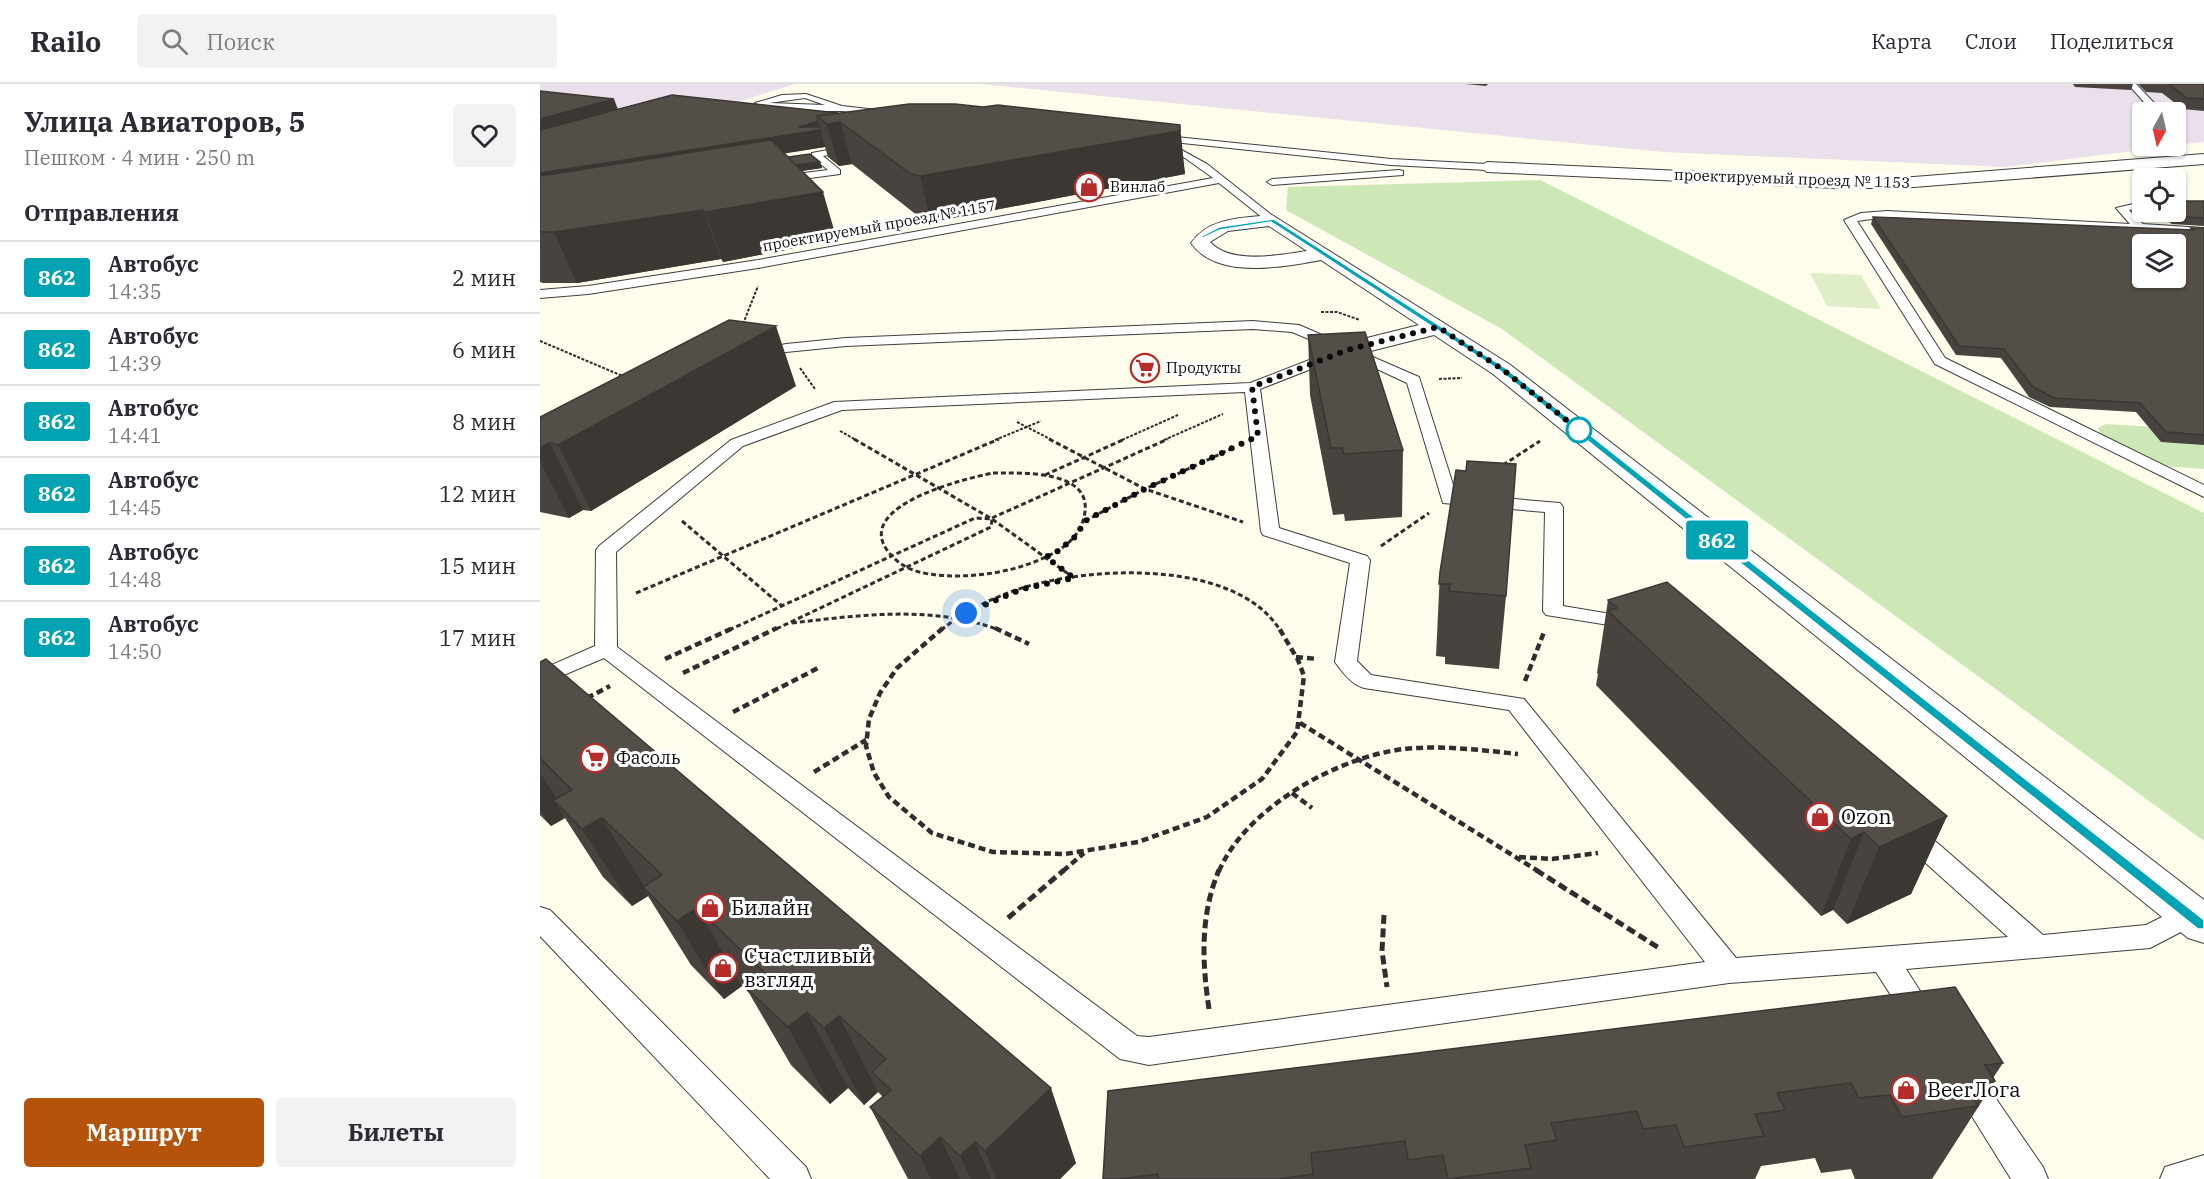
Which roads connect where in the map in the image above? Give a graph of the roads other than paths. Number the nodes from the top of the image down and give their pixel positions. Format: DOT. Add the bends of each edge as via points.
graph roads {
  1 [pos="2132,84"];
  2 [pos="2148,102"];
  3 [pos="841,108"];
  4 [pos="754,113"];
  5 [pos="897,113"];
  6 [pos="801,119"];
  7 [pos="1144,140"];
  8 [pos="1176,140"];
  9 [pos="865,146"];
  10 [pos="2204,159"];
  11 [pos="1487,167"];
  12 [pos="1222,179"];
  13 [pos="767,181"];
  14 [pos="1272,182"];
  15 [pos="2132,206"];
  16 [pos="1272,220"];
  17 [pos="2132,220"];
  18 [pos="2134,222"];
  19 [pos="2139,228"];
  20 [pos="2204,231"];
  21 [pos="1323,254"];
  22 [pos="540,294"];
  23 [pos="1438,327"];
  24 [pos="1347,350"];
  25 [pos="742,359"];
  26 [pos="1253,394"];
  27 [pos="2204,492"];
  28 [pos="1652,626"];
  29 [pos="606,649"];
  30 [pos="540,678"];
  31 [pos="1896,823"];
  32 [pos="540,918"];
  33 [pos="2197,919"];
  34 [pos="2038,947"];
  35 [pos="1883,959"];
  36 [pos="1718,973"];
  37 [pos="2204,1172"];
  38 [pos="794,1179"];
  39 [pos="2031,1179"];
  40 [pos="2177,1179"];
  1 -- 2 [label="lane"];
  3 -- 3 [label="lane" via="806,96 759,103 777,108"];
  3 -- 5 [label="lane"];
  4 -- 6 [label="lane"];
  7 -- 12 [label="lane" via="1164,145"];
  8 -- 11 [label="lane" via="1391,162"];
  9 -- 13 [label="lane" via="809,156 836,172"];
  10 -- 11 [label="street, проектируемый проезд № 1153" via="1902,183"];
  11 -- 14 [label="lane"];
  12 -- 16 [label="lane"];
  12 -- 22 [label="lane, проектируемый проезд № 1157" via="758,264"];
  15 -- 17 [label="lane" via="2121,208"];
  16 -- 21 [label="street"];
  16 -- 21 [label="street" via="1219,229 1203,237 1200,243 1210,255 1239,261"];
  18 -- 19 [label="lane"];
  19 -- 20 [label="lane"];
  19 -- 27 [label="lane" via="1887,214 1850,220 1940,361"];
  21 -- 23 [label="street"];
  23 -- 24 [label="street"];
  23 -- 33 [label="street" via="1502,369"];
  24 -- 25 [label="lane" via="1294,328 1254,325 846,342 786,348"];
  24 -- 26 [label="lane"];
  24 -- 28 [label="lane" via="1414,380 1449,499 1554,507 1553,611"];
  26 -- 29 [label="lane" via="840,405 737,443 606,550"];
  26 -- 36 [label="lane" via="1269,531 1360,560 1346,662 1364,681 1516,704 1627,845"];
  29 -- 30 [label="lane"];
  29 -- 36 [label="lane" via="1131,1048 1149,1051"];
  31 -- 34 [label="lane"];
  32 -- 38 [label="lane"];
  33 -- 34 [label="lane" via="2150,936"];
  34 -- 35 [label="lane"];
  35 -- 36 [label="lane"];
  35 -- 39 [label="lane"];
  37 -- 40 [label="lane"];
}
